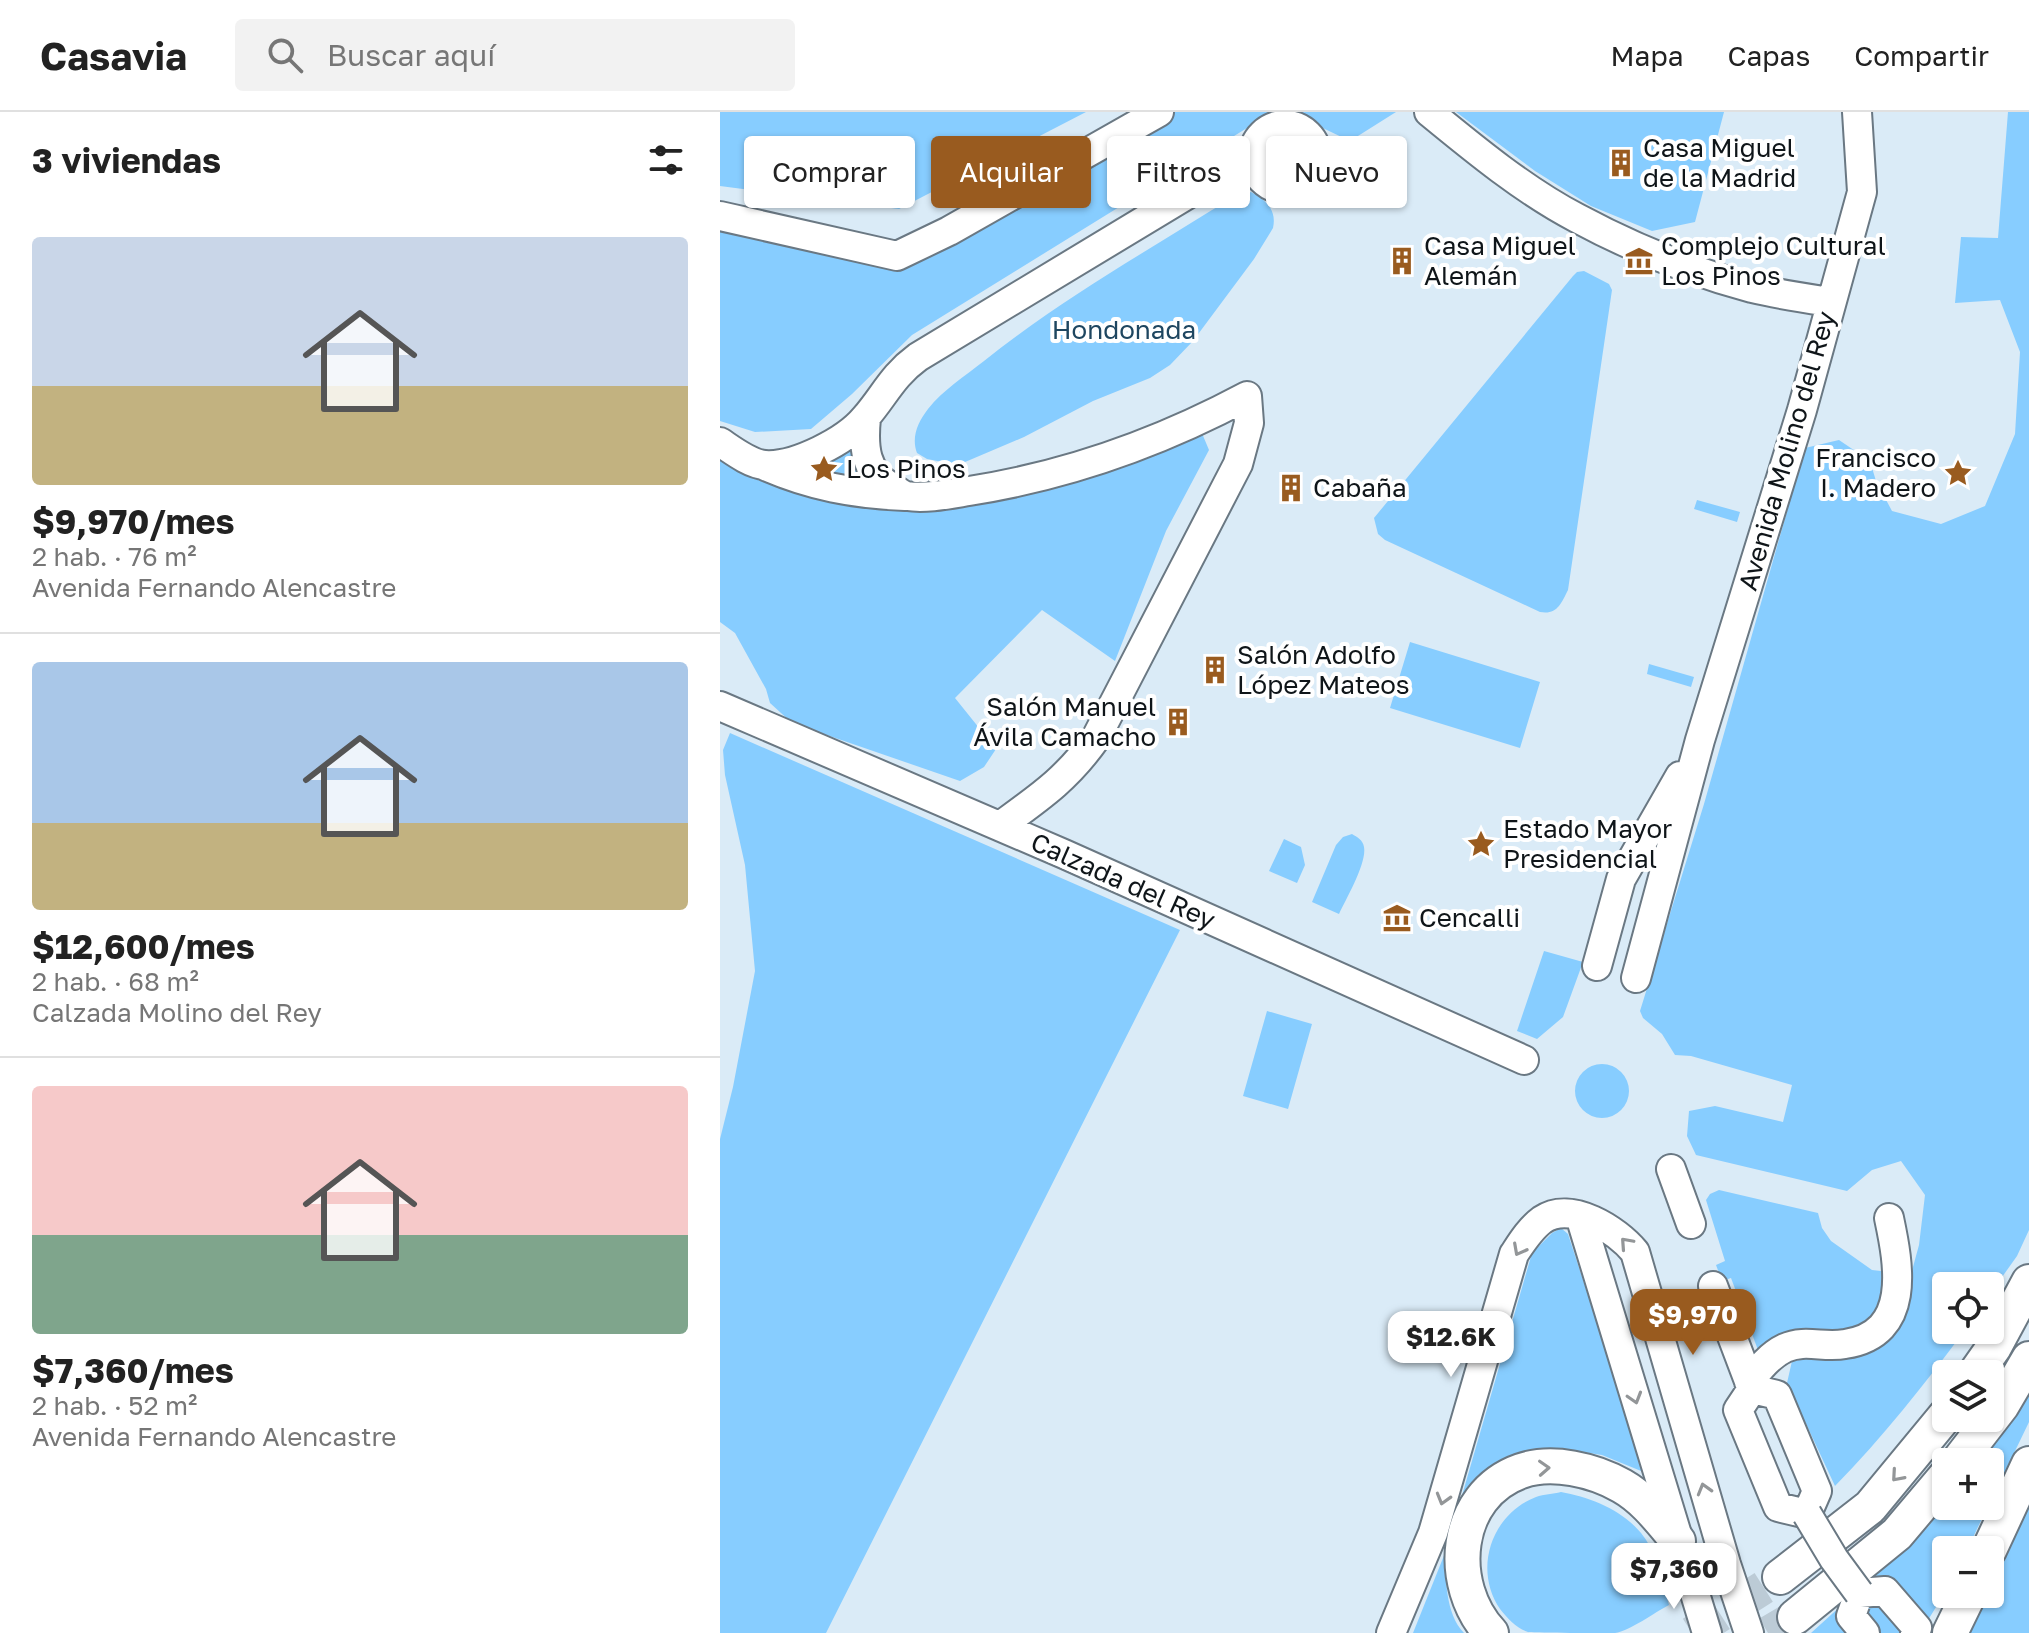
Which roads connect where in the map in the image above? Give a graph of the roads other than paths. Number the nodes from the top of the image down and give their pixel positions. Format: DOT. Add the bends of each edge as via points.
graph roads {
  1 [pos="1159,112"];
  2 [pos="1429,112"];
  3 [pos="1857,112"];
  4 [pos="1253,161"];
  5 [pos="720,216"];
  6 [pos="1830,302"];
  7 [pos="866,418"];
  8 [pos="720,442"];
  9 [pos="762,465"];
  10 [pos="905,496"];
  11 [pos="720,706"];
  12 [pos="1700,740"];
  13 [pos="1000,826"];
  14 [pos="1597,966"];
  15 [pos="1636,978"];
  16 [pos="1524,1060"];
  17 [pos="1671,1169"];
  18 [pos="1580,1216"];
  19 [pos="1889,1218"];
  20 [pos="1691,1224"];
  21 [pos="2029,1282"];
  22 [pos="1713,1286"];
  23 [pos="2029,1359"];
  24 [pos="1985,1360"];
  25 [pos="1751,1385"];
  26 [pos="1932,1432"];
  27 [pos="1969,1448"];
  28 [pos="2029,1464"];
  29 [pos="1932,1493"];
  30 [pos="1807,1514"];
  31 [pos="1996,1536"];
  32 [pos="1678,1541"];
  33 [pos="1780,1577"];
  34 [pos="1859,1593"];
  35 [pos="1962,1608"];
  36 [pos="1795,1617"];
  37 [pos="1391,1633"];
  38 [pos="1491,1633"];
  39 [pos="1707,1633"];
  40 [pos="1749,1633"];
  41 [pos="1865,1633"];
  42 [pos="1915,1633"];
  43 [pos="1950,1633"];
  1 -- 5 [label="street" via="897,256"];
  2 -- 6 [label="street" via="1576,218 1665,259 1752,288"];
  3 -- 6 [label="street, Avenida Molino del Rey" via="1862,192"];
  4 -- 7 [label="street" via="1222,168 1203,185 918,357 888,385"];
  6 -- 12 [label="street, Avenida Molino del Rey"];
  7 -- 9 [label="street" via="810,454"];
  7 -- 10 [label="street" via="865,452 871,470"];
  8 -- 9 [label="street"];
  9 -- 10 [label="street" via="841,491"];
  10 -- 13 [label="street" via="1002,486 1077,467 1247,396 1249,423 1238,464 1096,738 1057,784"];
  11 -- 13 [label="street, Calzada del Rey"];
  12 -- 14 [label="street, Avenida Molino del Rey" via="1621,879"];
  12 -- 15 [label="street, Avenida Molino del Rey"];
  13 -- 16 [label="street, Calzada del Rey"];
  17 -- 20 [label="street"];
  18 -- 32 [label="street, one-way"];
  18 -- 37 [label="street, one-way" via="1544,1219 1514,1254 1433,1533"];
  40 -- 18 [label="street, one-way" via="1635,1252 1611,1229"];
  19 -- 25 [label="street" via="1898,1261 1889,1318 1878,1330 1845,1345 1812,1342 1784,1349 1773,1355"];
  21 -- 24 [label="main road"];
  22 -- 25 [label="street"];
  23 -- 27 [label="main road"];
  25 -- 30 [label="street" via="1777,1395 1817,1491"];
  25 -- 30 [label="street" via="1738,1410 1778,1507"];
  26 -- 33 [label="main road, one-way" via="1870,1507"];
  28 -- 31 [label="main road"];
  29 -- 36 [label="main road" via="1897,1534"];
  30 -- 34 [label="street, bridge"];
  38 -- 32 [label="main road, one-way" via="1465,1590 1461,1554 1481,1502 1522,1471 1570,1468 1608,1479 1651,1509"];
  32 -- 39 [label="street"];
  34 -- 41 [label="street" via="1851,1616"];
  34 -- 42 [label="street" via="1885,1591 1917,1628"];
  35 -- 43 [label="main road"];
}
